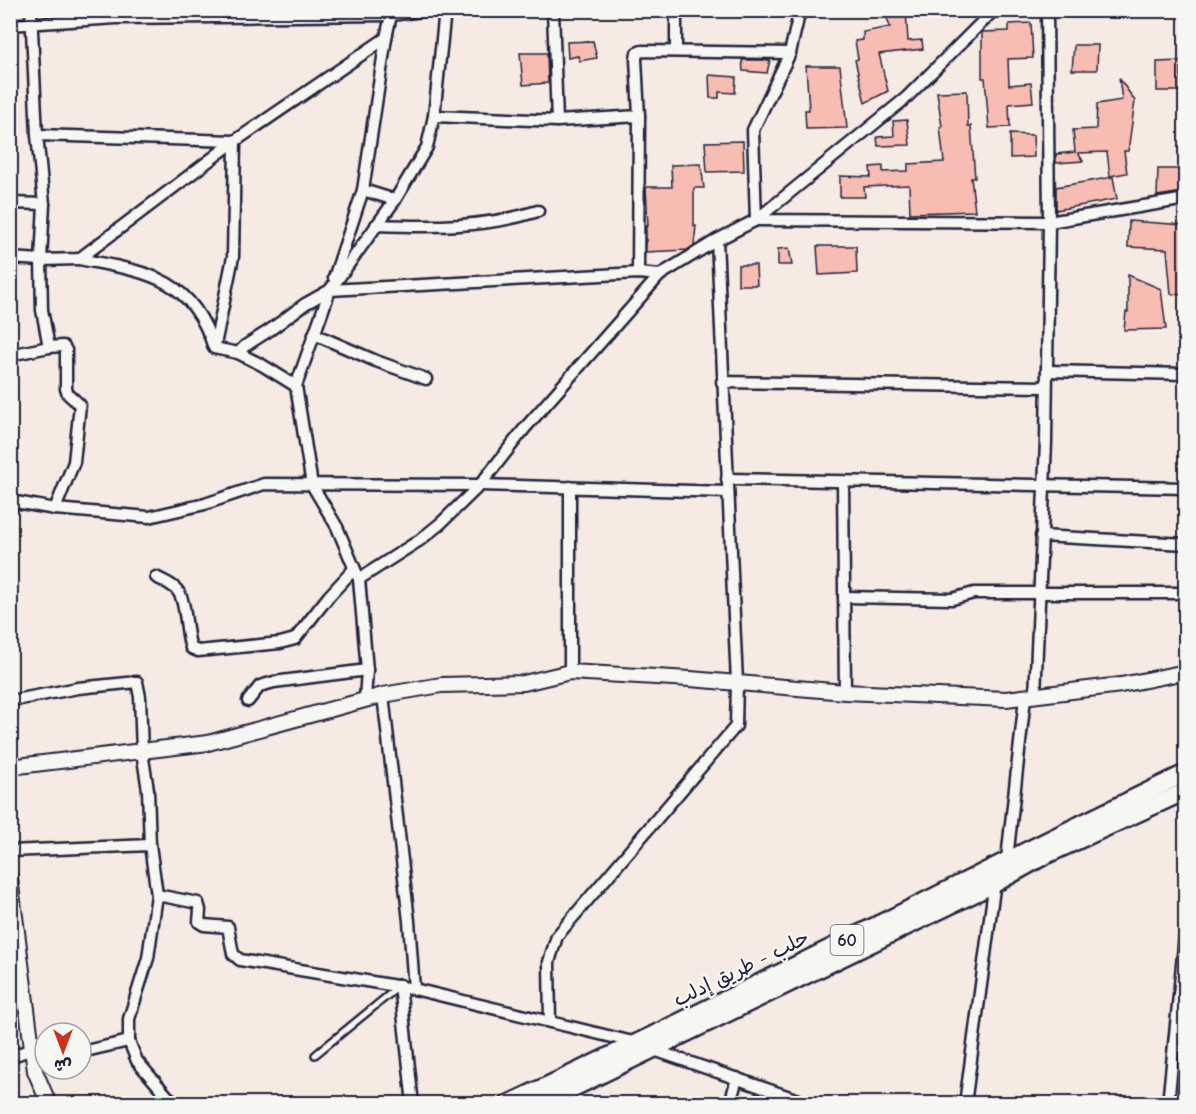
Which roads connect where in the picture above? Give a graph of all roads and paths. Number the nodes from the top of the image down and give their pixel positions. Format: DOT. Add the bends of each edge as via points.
graph roads {
  1 [pos="31,10"];
  2 [pos="430,10"];
  3 [pos="445,10"];
  4 [pos="554,10"];
  5 [pos="681,10"];
  6 [pos="800,10"];
  7 [pos="994,10"];
  8 [pos="1047,10"];
  9 [pos="116,14"];
  10 [pos="263,14"];
  11 [pos="391,15"];
  12 [pos="30,24"];
  13 [pos="10,25"];
  14 [pos="386,38"];
  15 [pos="675,51"];
  16 [pos="790,53"];
  17 [pos="434,116"];
  18 [pos="639,116"];
  19 [pos="557,121"];
  20 [pos="37,135"];
  21 [pos="235,141"];
  22 [pos="363,190"];
  23 [pos="1185,199"];
  24 [pos="395,200"];
  25 [pos="10,202"];
  26 [pos="44,204"];
  27 [pos="538,212"];
  28 [pos="756,220"];
  29 [pos="1049,222"];
  30 [pos="376,225"];
  31 [pos="717,240"];
  32 [pos="10,258"];
  33 [pos="79,259"];
  34 [pos="41,260"];
  35 [pos="638,273"];
  36 [pos="660,275"];
  37 [pos="330,290"];
  38 [pos="314,334"];
  39 [pos="49,347"];
  40 [pos="214,348"];
  41 [pos="238,354"];
  42 [pos="10,355"];
  43 [pos="1047,371"];
  44 [pos="1185,374"];
  45 [pos="426,379"];
  46 [pos="722,382"];
  47 [pos="296,386"];
  48 [pos="1046,387"];
  49 [pos="727,479"];
  50 [pos="843,482"];
  51 [pos="312,485"];
  52 [pos="480,485"];
  53 [pos="1043,486"];
  54 [pos="570,487"];
  55 [pos="1185,488"];
  56 [pos="727,492"];
  57 [pos="10,501"];
  58 [pos="55,509"];
  59 [pos="1041,536"];
  60 [pos="1185,544"];
  61 [pos="357,574"];
  62 [pos="156,577"];
  63 [pos="1038,593"];
  64 [pos="1185,593"];
  65 [pos="844,597"];
  66 [pos="367,670"];
  67 [pos="570,672"];
  68 [pos="1185,672"];
  69 [pos="737,683"];
  70 [pos="845,692"];
  71 [pos="383,695"];
  72 [pos="1030,697"];
  73 [pos="365,699"];
  74 [pos="10,701"];
  75 [pos="248,701"];
  76 [pos="142,752"];
  77 [pos="10,767"];
  78 [pos="1185,773"];
  79 [pos="1185,791"];
  80 [pos="150,845"];
  81 [pos="10,851"];
  82 [pos="1002,862"];
  83 [pos="10,878"];
  84 [pos="994,884"];
  85 [pos="157,895"];
  86 [pos="1185,925"];
  87 [pos="400,985"];
  88 [pos="414,989"];
  89 [pos="550,1022"];
  90 [pos="129,1041"];
  91 [pos="635,1043"];
  92 [pos="32,1049"];
  93 [pos="93,1049"];
  94 [pos="652,1049"];
  95 [pos="315,1055"];
  96 [pos="10,1057"];
  97 [pos="737,1078"];
  98 [pos="44,1081"];
  99 [pos="168,1097"];
  100 [pos="49,1104"];
  101 [pos="148,1104"];
  102 [pos="178,1104"];
  103 [pos="412,1104"];
  104 [pos="508,1104"];
  105 [pos="540,1104"];
  106 [pos="730,1104"];
  107 [pos="810,1104"];
  108 [pos="965,1104"];
  109 [pos="1168,1104"];
  1 -- 12 [label="street"];
  2 -- 11 [label="street"];
  3 -- 17 [label="street"];
  4 -- 19 [label="street"];
  5 -- 15 [label="street" via="675,17"];
  6 -- 16 [label="street"];
  7 -- 28 [label="street" via="906,98"];
  8 -- 29 [label="street"];
  9 -- 10 [label="street"];
  9 -- 12 [label="street"];
  10 -- 11 [label="street"];
  11 -- 14 [label="street"];
  12 -- 13 [label="street"];
  12 -- 20 [label="street"];
  14 -- 21 [label="street"];
  14 -- 22 [label="street"];
  15 -- 16 [label="street"];
  15 -- 18 [label="street" via="637,53"];
  16 -- 28 [label="street" via="753,130"];
  17 -- 19 [label="street"];
  17 -- 24 [label="street" via="427,147"];
  18 -- 19 [label="street"];
  18 -- 35 [label="street"];
  20 -- 21 [label="street"];
  20 -- 26 [label="street"];
  21 -- 33 [label="street"];
  21 -- 40 [label="street" via="232,256"];
  22 -- 24 [label="street"];
  22 -- 37 [label="street"];
  23 -- 29 [label="street"];
  24 -- 30 [label="street"];
  25 -- 26 [label="street"];
  26 -- 34 [label="street"];
  27 -- 30 [label="street" via="467,225"];
  28 -- 29 [label="street"];
  28 -- 31 [label="street"];
  29 -- 43 [label="street"];
  30 -- 37 [label="street"];
  31 -- 36 [label="street"];
  31 -- 46 [label="street"];
  32 -- 34 [label="street"];
  33 -- 34 [label="street"];
  33 -- 40 [label="street" via="145,272 175,287 199,314"];
  34 -- 39 [label="street" via="42,310"];
  35 -- 36 [label="street"];
  35 -- 37 [label="street"];
  36 -- 52 [label="street"];
  37 -- 38 [label="street"];
  37 -- 41 [label="street"];
  38 -- 45 [label="street"];
  38 -- 47 [label="street"];
  39 -- 42 [label="street"];
  39 -- 58 [label="street" via="63,346 66,350 66,389 80,405 74,462"];
  40 -- 41 [label="street"];
  41 -- 47 [label="street"];
  43 -- 44 [label="street"];
  43 -- 48 [label="street"];
  46 -- 48 [label="street"];
  46 -- 49 [label="street"];
  47 -- 51 [label="street"];
  48 -- 53 [label="street"];
  49 -- 50 [label="street"];
  49 -- 56 [label="street"];
  50 -- 53 [label="street"];
  50 -- 65 [label="street"];
  51 -- 52 [label="street"];
  51 -- 58 [label="street" via="264,484 149,517"];
  51 -- 61 [label="street" via="337,527"];
  52 -- 54 [label="street"];
  52 -- 61 [label="street" via="420,540"];
  53 -- 55 [label="street"];
  53 -- 59 [label="street"];
  54 -- 56 [label="street"];
  54 -- 67 [label="street"];
  56 -- 69 [label="street"];
  57 -- 58 [label="street"];
  59 -- 60 [label="street"];
  59 -- 63 [label="street"];
  61 -- 62 [label="street" via="329,596 295,639 198,651 191,648 186,636 179,591"];
  61 -- 66 [label="street"];
  63 -- 64 [label="street"];
  63 -- 65 [label="street" via="974,593 952,599"];
  63 -- 72 [label="street"];
  65 -- 70 [label="street"];
  66 -- 73 [label="street"];
  66 -- 75 [label="street" via="274,682 260,686"];
  67 -- 69 [label="street"];
  67 -- 71 [label="street" via="524,683 441,685"];
  68 -- 72 [label="street"];
  69 -- 70 [label="street"];
  69 -- 89 [label="street" via="736,726 557,936 549,962"];
  70 -- 72 [label="street"];
  71 -- 73 [label="street"];
  71 -- 88 [label="street"];
  72 -- 82 [label="street"];
  73 -- 76 [label="street" via="208,743"];
  74 -- 76 [label="street" via="137,682"];
  76 -- 77 [label="street"];
  76 -- 80 [label="street"];
  78 -- 82 [label="main road, حلب - طريق إدلب / 60"];
  79 -- 84 [label="main road, حلب - طريق إدلب / 60" via="1044,856"];
  80 -- 81 [label="street"];
  80 -- 85 [label="street"];
  82 -- 84 [label="street"];
  82 -- 91 [label="main road, حلب - طريق إدلب / 60"];
  83 -- 92 [label="street"];
  84 -- 94 [label="main road, حلب - طريق إدلب / 60"];
  84 -- 108 [label="street"];
  85 -- 87 [label="street" via="198,903 199,922 228,927 233,954 240,960"];
  85 -- 90 [label="street" via="148,958 129,1019"];
  86 -- 109 [label="street"];
  87 -- 88 [label="street"];
  87 -- 95 [label="lane"];
  87 -- 103 [label="street"];
  88 -- 89 [label="street"];
  89 -- 91 [label="street"];
  90 -- 93 [label="street"];
  90 -- 99 [label="street" via="137,1061"];
  91 -- 94 [label="street"];
  91 -- 104 [label="main road, حلب - طريق إدلب / 60"];
  92 -- 96 [label="street"];
  94 -- 97 [label="street"];
  94 -- 105 [label="main road, حلب - طريق إدلب / 60"];
  97 -- 106 [label="street"];
  97 -- 107 [label="street"];
  98 -- 100 [label="street"];
  99 -- 101 [label="street"];
  99 -- 102 [label="street"];
}
